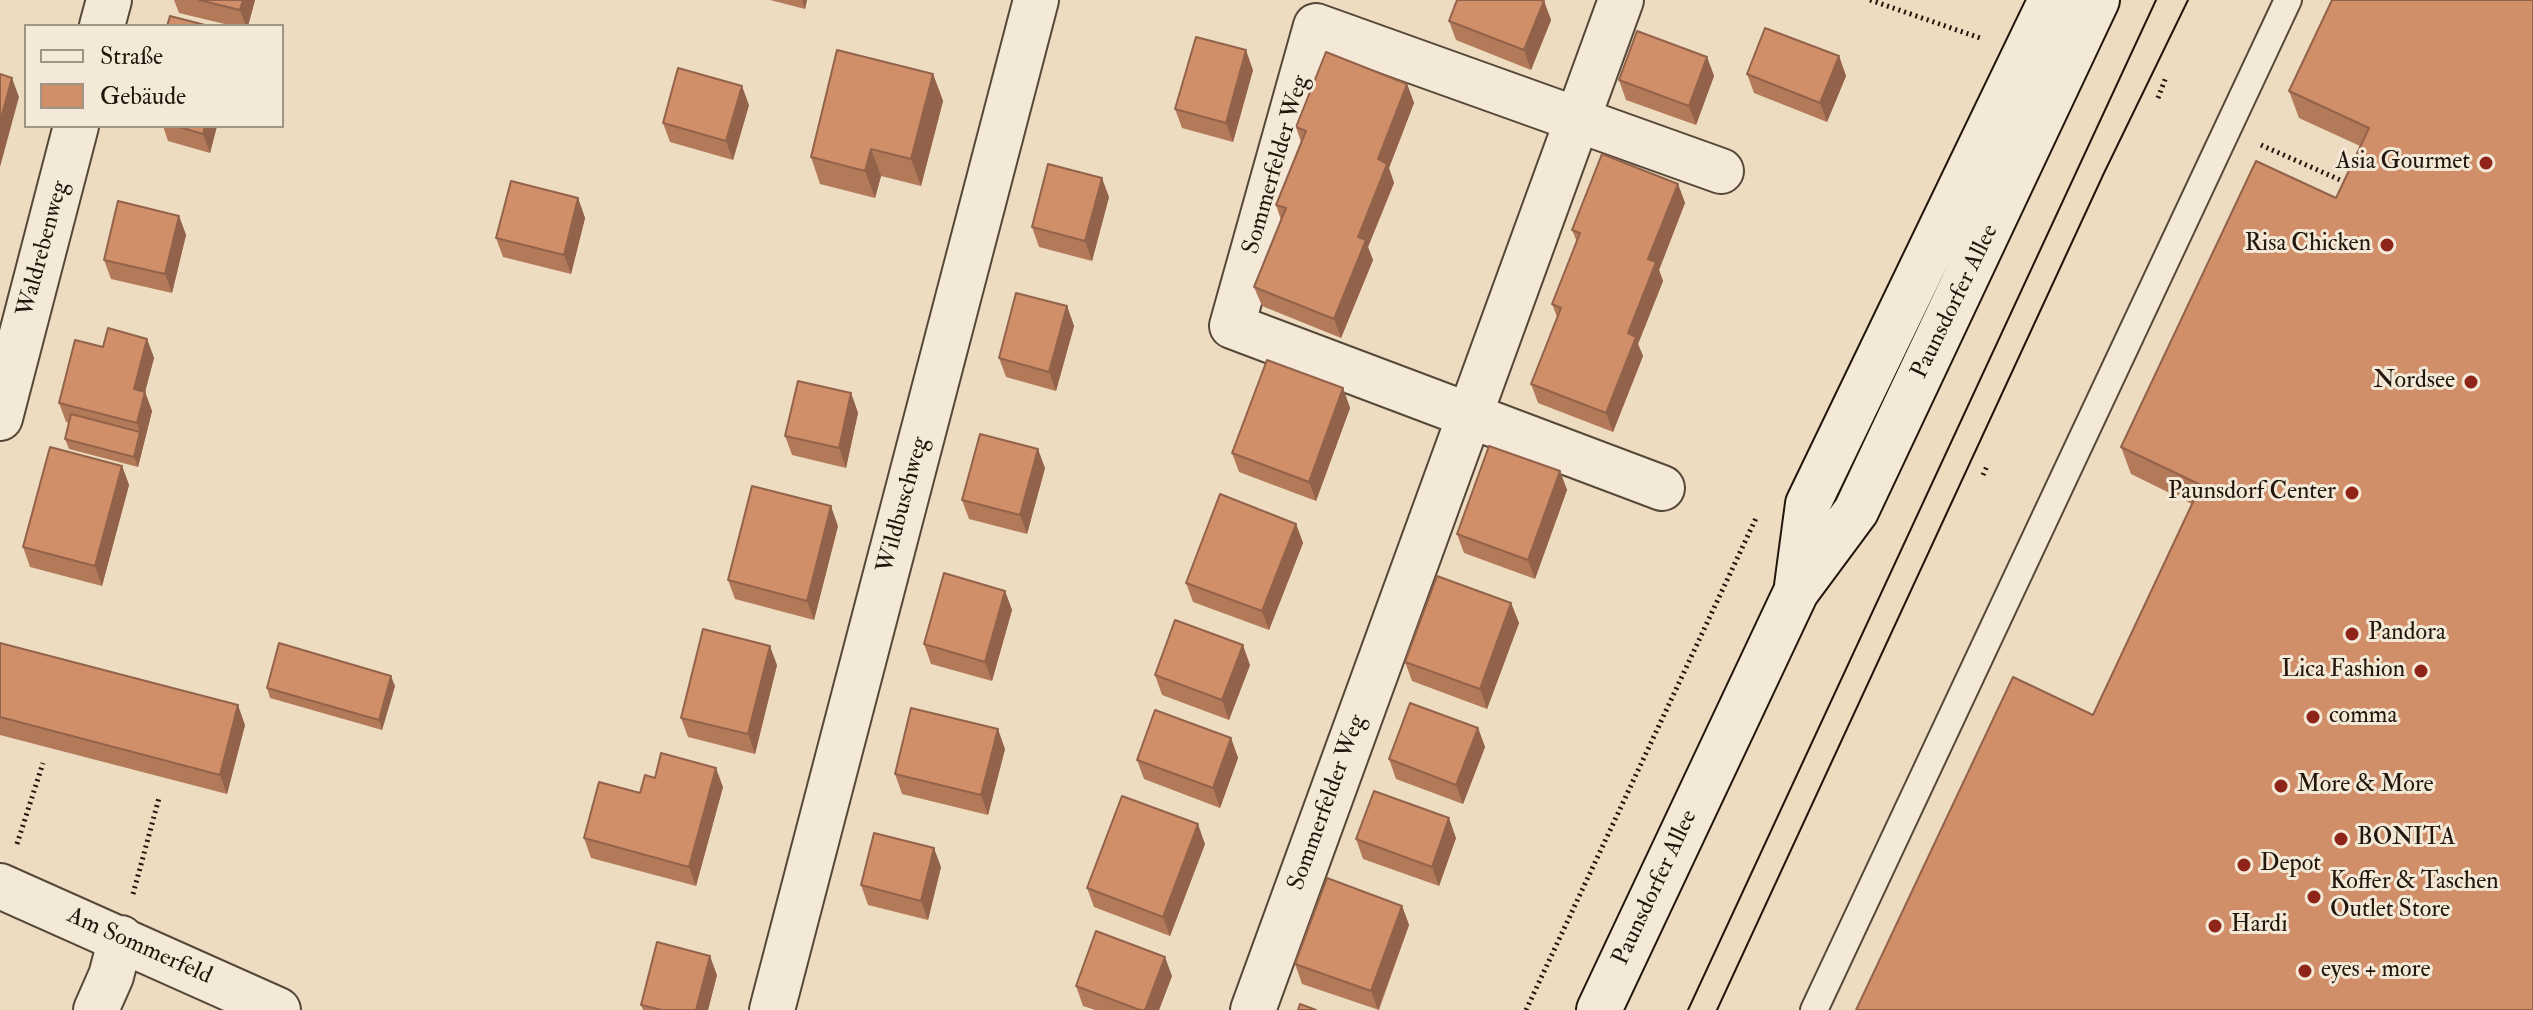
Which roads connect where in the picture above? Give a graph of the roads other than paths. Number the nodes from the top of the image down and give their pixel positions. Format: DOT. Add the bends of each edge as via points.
graph roads {
  1 [pos="109,0"];
  2 [pos="1036,0"];
  3 [pos="1621,0"];
  4 [pos="2051,0"];
  5 [pos="2097,0"];
  6 [pos="2288,0"];
  7 [pos="103,24"];
  8 [pos="1577,119"];
  9 [pos="75,128"];
  10 [pos="1721,171"];
  11 [pos="1470,416"];
  12 [pos="0,418"];
  13 [pos="1662,488"];
  14 [pos="1796,592"];
  15 [pos="2,886"];
  16 [pos="121,938"];
  17 [pos="96,1010"];
  18 [pos="278,1010"];
  19 [pos="772,1010"];
  20 [pos="1253,1010"];
  21 [pos="1599,1010"];
  22 [pos="1814,1010"];
  1 -- 7 [label="street"];
  2 -- 19 [label="street, Wildbuschweg"];
  3 -- 8 [label="street, Sommerfelder Weg"];
  4 -- 14 [label="street, Paunsdorfer Allee" via="1808,504"];
  5 -- 14 [label="street, Paunsdorfer Allee" via="1856,511"];
  6 -- 22 [label="lane"];
  8 -- 10 [label="street, Sommerfelder Weg"];
  8 -- 11 [label="street, Sommerfelder Weg"];
  8 -- 11 [label="street, Sommerfelder Weg" via="1316,26 1232,326"];
  9 -- 12 [label="street, Waldrebenweg"];
  11 -- 13 [label="street, Sommerfelder Weg"];
  11 -- 20 [label="street, Sommerfelder Weg"];
  14 -- 21 [label="street, Paunsdorfer Allee"];
  15 -- 16 [label="street, Am Sommerfeld"];
  16 -- 17 [label="street"];
  16 -- 18 [label="street, Am Sommerfeld"];
}
